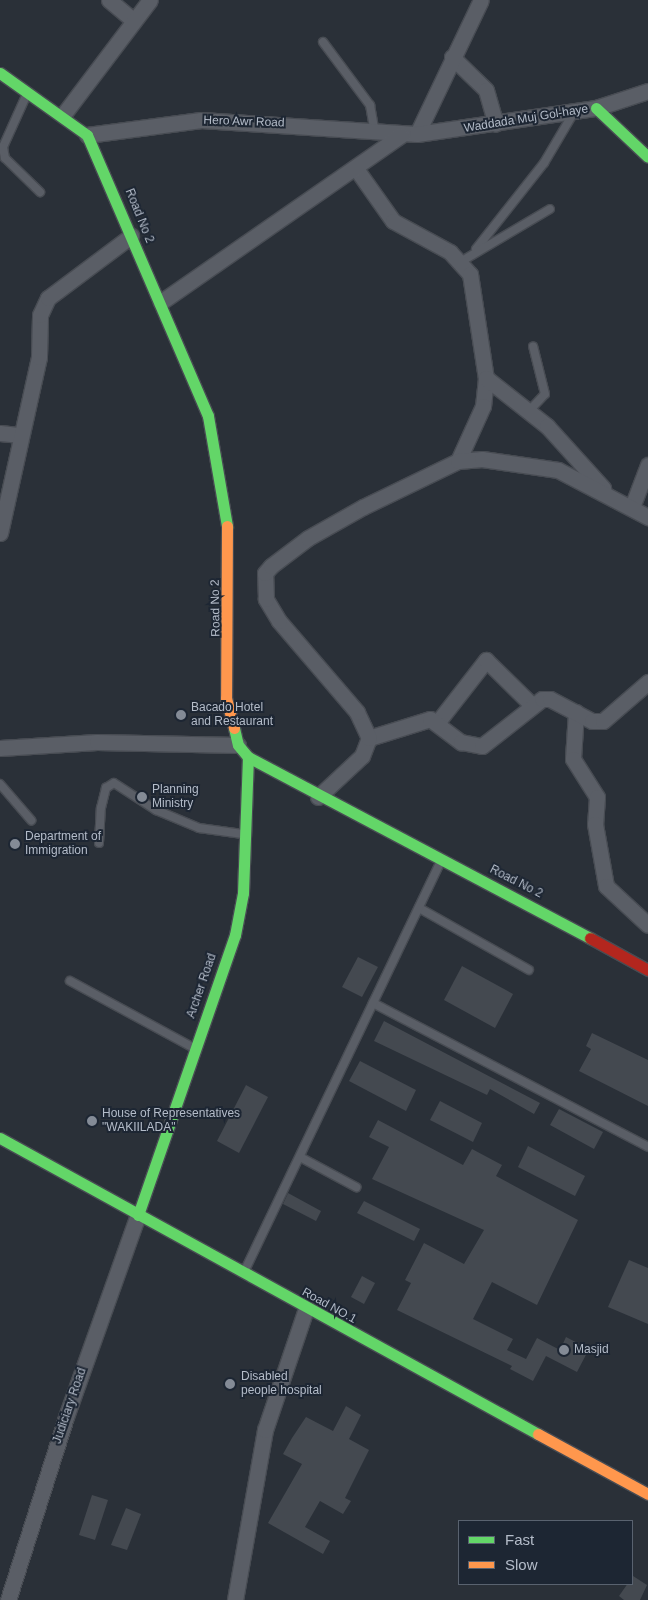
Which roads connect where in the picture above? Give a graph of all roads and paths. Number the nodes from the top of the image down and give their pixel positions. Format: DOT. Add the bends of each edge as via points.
graph roads {
  1 [pos="109,0"];
  2 [pos="150,0"];
  3 [pos="481,0"];
  4 [pos="132,19"];
  5 [pos="323,42"];
  6 [pos="452,57"];
  7 [pos="0,73"];
  8 [pos="648,91"];
  9 [pos="28,92"];
  10 [pos="596,108"];
  11 [pos="574,112"];
  12 [pos="63,115"];
  13 [pos="496,124"];
  14 [pos="375,132"];
  15 [pos="417,134"];
  16 [pos="87,135"];
  17 [pos="401,135"];
  18 [pos="648,157"];
  19 [pos="357,170"];
  20 [pos="40,192"];
  21 [pos="550,209"];
  22 [pos="131,236"];
  23 [pos="476,249"];
  24 [pos="462,261"];
  25 [pos="161,302"];
  26 [pos="533,346"];
  27 [pos="486,378"];
  28 [pos="529,411"];
  29 [pos="0,433"];
  30 [pos="18,435"];
  31 [pos="458,461"];
  32 [pos="648,465"];
  33 [pos="608,493"];
  34 [pos="632,507"];
  35 [pos="648,517"];
  36 [pos="0,533"];
  37 [pos="648,682"];
  38 [pos="532,705"];
  39 [pos="576,712"];
  40 [pos="436,723"];
  41 [pos="369,738"];
  42 [pos="238,745"];
  43 [pos="0,748"];
  44 [pos="248,757"];
  45 [pos="0,784"];
  46 [pos="318,797"];
  47 [pos="31,820"];
  48 [pos="245,834"];
  49 [pos="99,843"];
  50 [pos="442,859"];
  51 [pos="419,908"];
  52 [pos="648,925"];
  53 [pos="529,970"];
  54 [pos="648,970"];
  55 [pos="70,982"];
  56 [pos="373,1003"];
  57 [pos="194,1049"];
  58 [pos="2,1145"];
  59 [pos="648,1146"];
  60 [pos="300,1157"];
  61 [pos="356,1187"];
  62 [pos="138,1215"];
  63 [pos="244,1273"];
  64 [pos="306,1309"];
  65 [pos="648,1494"];
  66 [pos="8,1600"];
  67 [pos="235,1600"];
  1 -- 4 [label="street"];
  2 -- 4 [label="street"];
  3 -- 6 [label="street"];
  4 -- 12 [label="street"];
  5 -- 14 [label="lane" via="370,105"];
  6 -- 13 [label="street" via="486,90"];
  6 -- 15 [label="street"];
  7 -- 9 [label="main road, Road No 2"];
  8 -- 10 [label="street, Waddada Muj Gol-haye"];
  9 -- 12 [label="main road, Road No 2"];
  9 -- 20 [label="lane" via="3,147 5,158"];
  10 -- 11 [label="street, Waddada Muj Gol-haye"];
  10 -- 18 [label="main road"];
  11 -- 13 [label="street, Waddada Muj Gol-haye"];
  11 -- 23 [label="lane" via="544,163"];
  12 -- 16 [label="main road, Road No 2"];
  13 -- 15 [label="street, Waddada Muj Gol-haye"];
  14 -- 16 [label="street, Hero Awr Road" via="201,120"];
  14 -- 17 [label="street, Hero Awr Road"];
  15 -- 17 [label="street, Waddada Muj Gol-haye"];
  16 -- 22 [label="main road, Road No 2"];
  17 -- 19 [label="street"];
  19 -- 24 [label="street" via="393,221"];
  19 -- 25 [label="street"];
  21 -- 23 [label="lane"];
  22 -- 25 [label="main road, Road No 2"];
  22 -- 30 [label="street" via="48,298 40,315 39,357"];
  23 -- 24 [label="lane"];
  24 -- 27 [label="street" via="470,274"];
  25 -- 42 [label="main road, Road No 2" via="208,416 228,540 226,698"];
  26 -- 28 [label="lane" via="545,394"];
  27 -- 28 [label="street"];
  27 -- 31 [label="street" via="483,406"];
  28 -- 33 [label="street"];
  29 -- 30 [label="street"];
  30 -- 36 [label="street"];
  31 -- 33 [label="street" via="482,459 558,470"];
  31 -- 41 [label="street" via="308,538 265,573 266,599 279,621 357,712"];
  32 -- 34 [label="street"];
  33 -- 34 [label="street"];
  34 -- 35 [label="street"];
  37 -- 39 [label="street" via="610,718 592,721"];
  38 -- 39 [label="street" via="550,699"];
  38 -- 40 [label="street" via="482,746 461,742"];
  38 -- 40 [label="street" via="486,660"];
  39 -- 52 [label="street" via="573,759 597,797 595,824 606,886"];
  40 -- 41 [label="street" via="422,720"];
  41 -- 46 [label="street" via="362,756"];
  42 -- 43 [label="street" via="133,741"];
  42 -- 44 [label="main road, Road No 2"];
  44 -- 46 [label="main road, Road No 2"];
  44 -- 48 [label="main road, Archer Road"];
  45 -- 47 [label="lane"];
  46 -- 50 [label="main road, Road No 2"];
  48 -- 49 [label="lane" via="199,828 156,810 114,783 106,788 100,808"];
  48 -- 57 [label="main road, Archer Road" via="243,893 234,935"];
  50 -- 51 [label="lane"];
  50 -- 54 [label="main road, Road No 2"];
  51 -- 53 [label="lane"];
  51 -- 56 [label="lane"];
  55 -- 57 [label="lane"];
  56 -- 59 [label="lane"];
  56 -- 60 [label="lane"];
  57 -- 62 [label="main road, Archer Road"];
  58 -- 62 [label="main road, Road NO.1"];
  60 -- 61 [label="lane"];
  60 -- 63 [label="lane"];
  62 -- 63 [label="main road, Road NO.1"];
  62 -- 66 [label="street, Judiciary Road" via="66,1417"];
  63 -- 64 [label="main road, Road NO.1"];
  64 -- 65 [label="main road, Road NO.1"];
  64 -- 67 [label="street" via="265,1430"];
}
